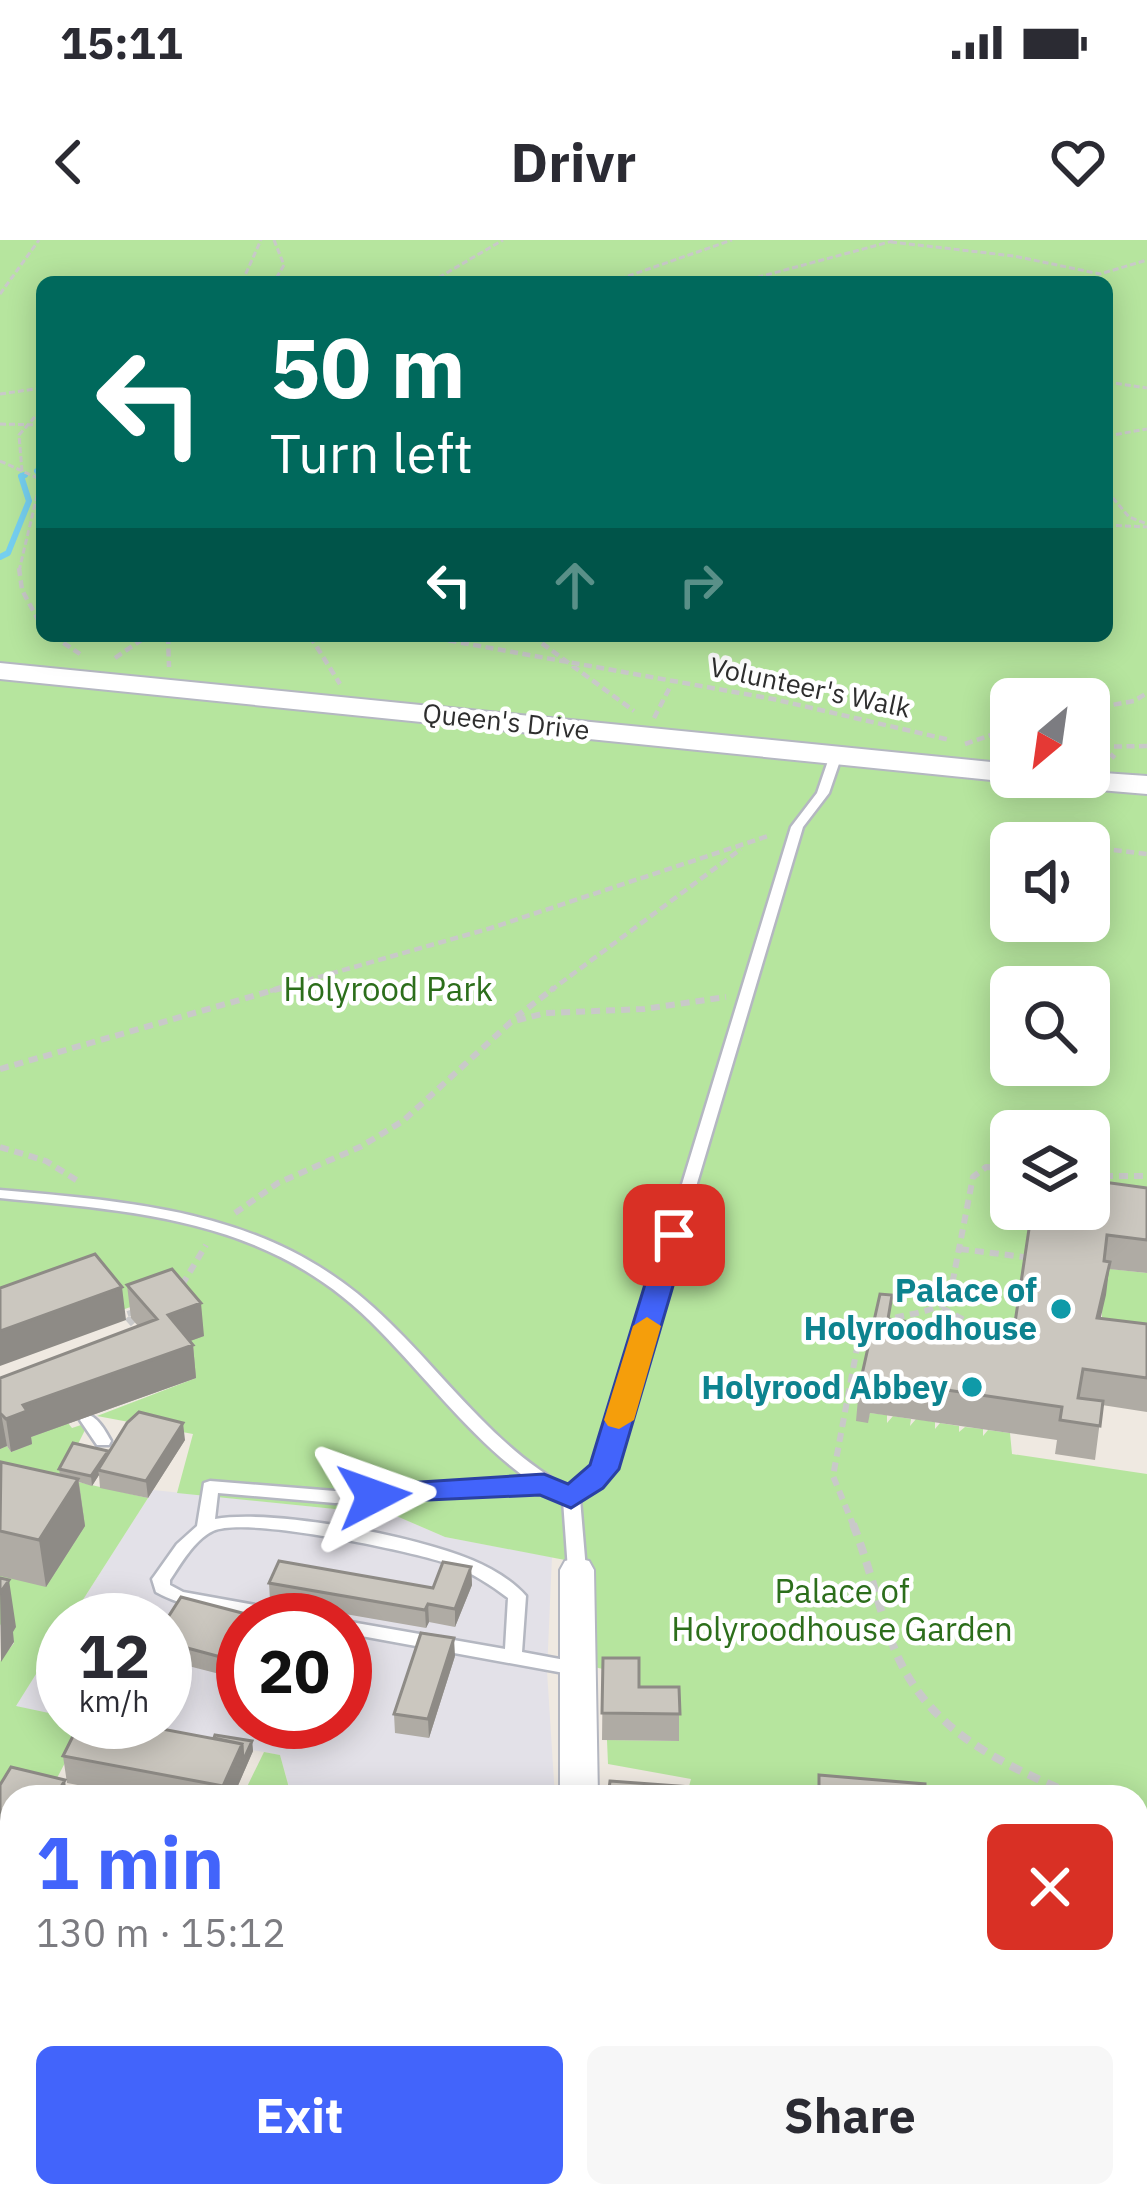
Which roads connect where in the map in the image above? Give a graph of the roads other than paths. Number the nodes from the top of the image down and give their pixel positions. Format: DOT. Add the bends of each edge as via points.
graph roads {
  1 [pos="0,671"];
  2 [pos="836,755"];
  3 [pos="990,771"];
  4 [pos="1110,782"];
  5 [pos="1147,785"];
  6 [pos="0,1194"];
  7 [pos="88,1420"];
  8 [pos="103,1441"];
  9 [pos="544,1484"];
  10 [pos="571,1497"];
  11 [pos="205,1527"];
  12 [pos="577,1570"];
  13 [pos="216,1603"];
  14 [pos="372,1632"];
  15 [pos="513,1658"];
  16 [pos="578,1669"];
  17 [pos="580,1785"];
  1 -- 2 [label="street, Queen's Drive"];
  2 -- 3 [label="street, Queen's Drive"];
  2 -- 10 [label="lane" via="823,794 796,826 604,1469"];
  4 -- 5 [label="street"];
  6 -- 9 [label="lane" via="224,1224 306,1262 346,1291 510,1460"];
  7 -- 8 [label="lane"];
  9 -- 10 [label="lane"];
  9 -- 11 [label="lane" via="335,1497 210,1487"];
  10 -- 12 [label="lane"];
  11 -- 13 [label="lane" via="161,1579 168,1594"];
  11 -- 15 [label="lane" via="228,1520 379,1540 464,1564 517,1596"];
  12 -- 16 [label="street"];
  14 -- 15 [label="lane"];
  15 -- 16 [label="lane"];
  16 -- 17 [label="street"];
}
